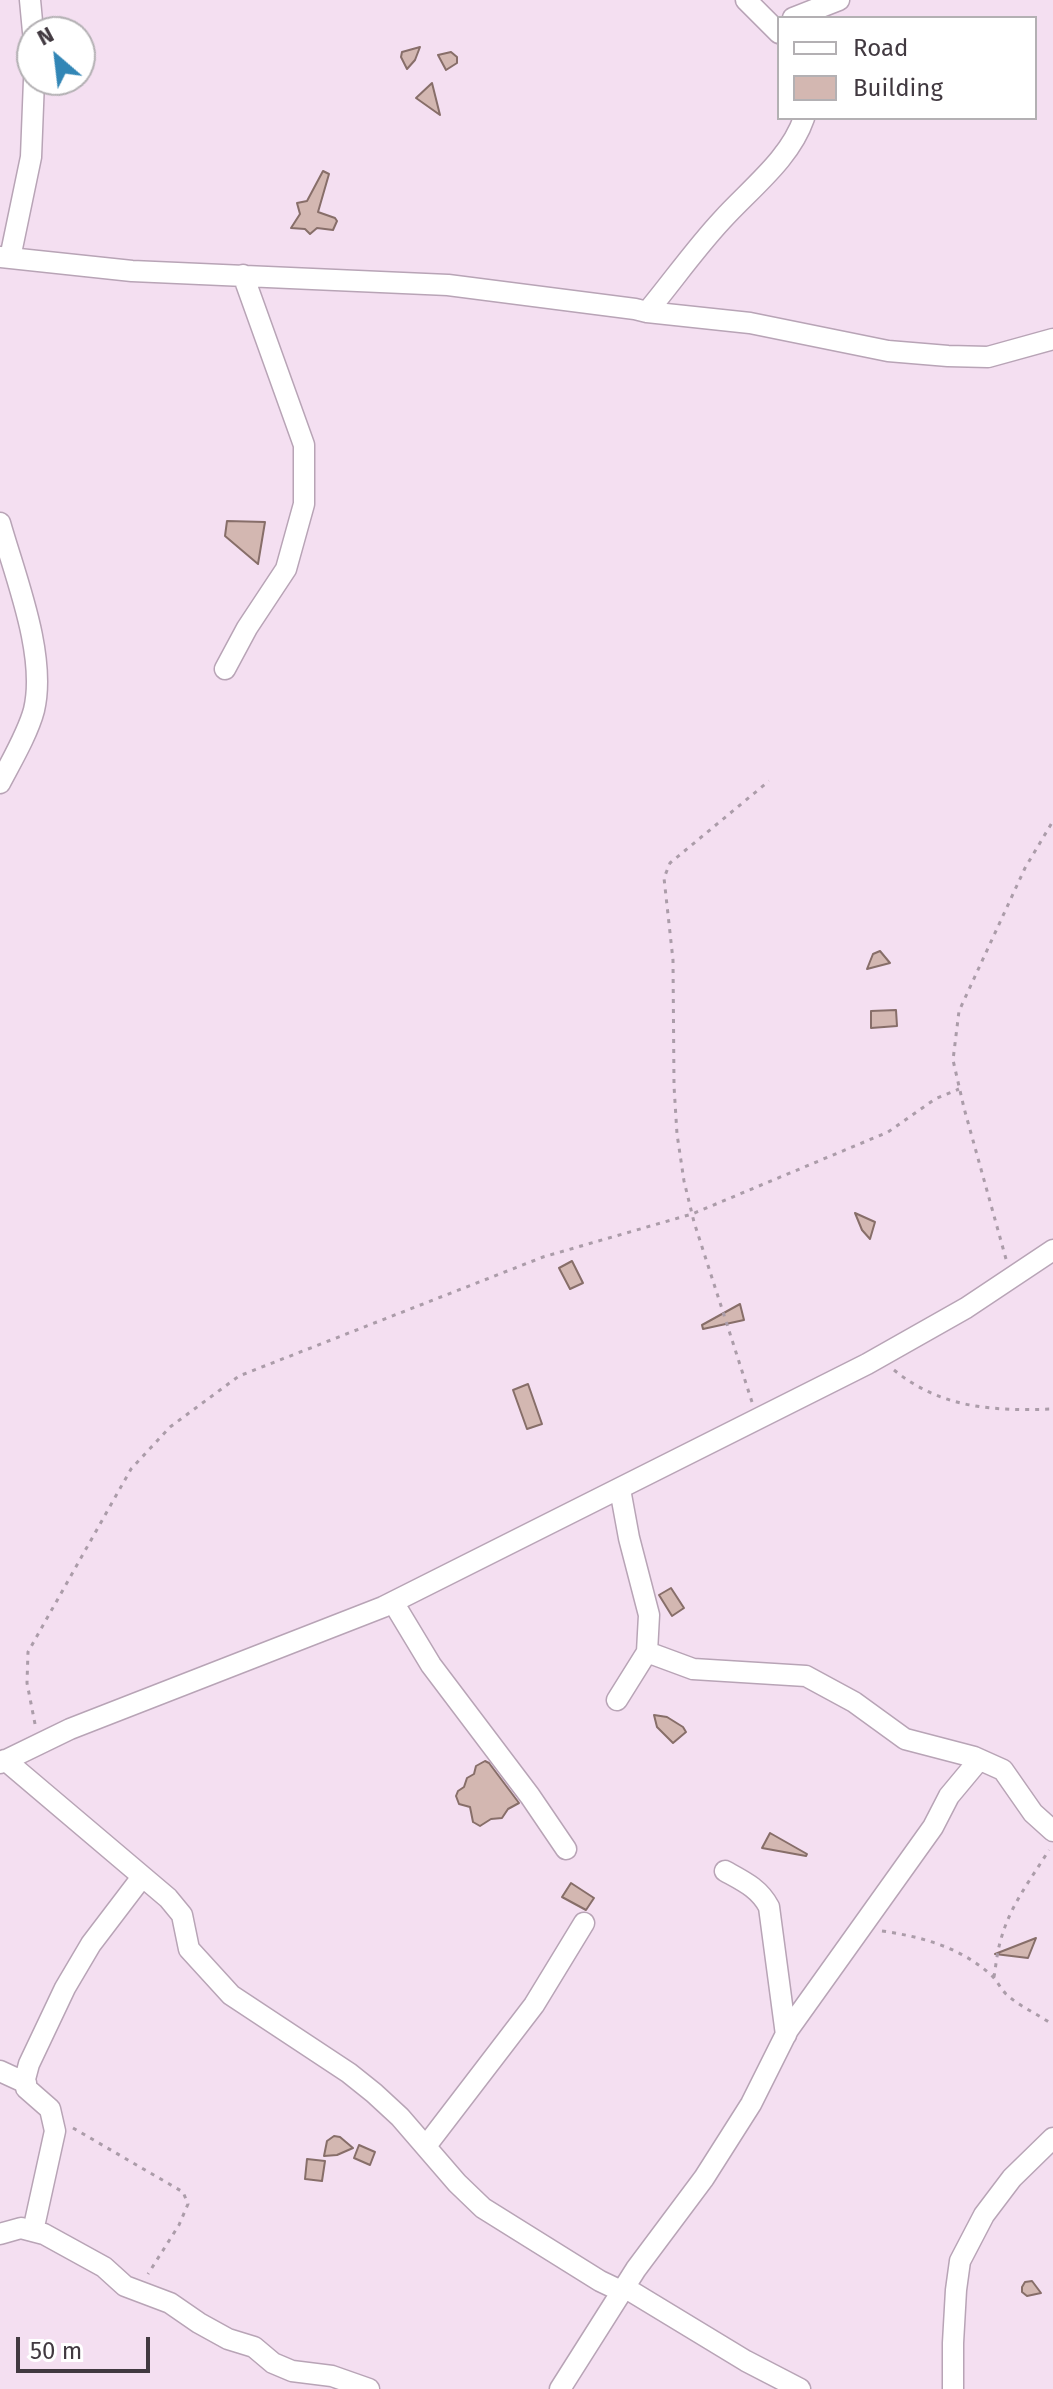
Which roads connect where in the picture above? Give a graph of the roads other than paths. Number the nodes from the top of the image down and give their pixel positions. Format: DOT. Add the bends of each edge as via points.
graph roads {
  1 [pos="746,0"];
  2 [pos="839,0"];
  3 [pos="798,16"];
  4 [pos="777,27"];
  5 [pos="33,96"];
  6 [pos="803,120"];
  7 [pos="5,258"];
  8 [pos="243,275"];
  9 [pos="647,312"];
  10 [pos="1053,339"];
  11 [pos="0,523"];
  12 [pos="225,669"];
  13 [pos="0,783"];
  14 [pos="1053,1250"];
  15 [pos="620,1489"];
  16 [pos="393,1602"];
  17 [pos="647,1652"];
  18 [pos="617,1700"];
  19 [pos="979,1760"];
  20 [pos="3,1762"];
  21 [pos="1053,1831"];
  22 [pos="566,1849"];
  23 [pos="725,1871"];
  24 [pos="142,1877"];
  25 [pos="584,1923"];
  26 [pos="786,2035"];
  27 [pos="0,2071"];
  28 [pos="26,2083"];
  29 [pos="1053,2138"];
  30 [pos="426,2146"];
  31 [pos="33,2231"];
  32 [pos="0,2234"];
  33 [pos="622,2289"];
  34 [pos="369,2389"];
  35 [pos="560,2389"];
  36 [pos="800,2389"];
  37 [pos="953,2389"];
  1 -- 4 [label="street"];
  2 -- 3 [label="street"];
  5 -- 7 [label="street" via="31,157"];
  6 -- 9 [label="street" via="761,182 722,220"];
  7 -- 8 [label="street"];
  8 -- 9 [label="street" via="448,285"];
  8 -- 12 [label="street" via="304,445 304,504 286,569"];
  9 -- 10 [label="street" via="750,323 888,351 948,356 988,357"];
  11 -- 13 [label="street" via="31,633 37,686 33,713"];
  14 -- 15 [label="street" via="879,1358"];
  15 -- 16 [label="street"];
  15 -- 17 [label="street" via="649,1615"];
  16 -- 20 [label="street" via="84,1723"];
  16 -- 22 [label="street" via="431,1665"];
  17 -- 18 [label="street"];
  17 -- 19 [label="street" via="693,1669 806,1676 905,1739"];
  19 -- 21 [label="street" via="1003,1770 1033,1813"];
  19 -- 26 [label="street"];
  20 -- 24 [label="street"];
  23 -- 26 [label="street" via="751,1885 769,1907"];
  24 -- 28 [label="street" via="65,1988 29,2064"];
  24 -- 30 [label="street" via="182,1915 189,1949 231,1995 357,2080"];
  25 -- 30 [label="street" via="534,2005"];
  26 -- 33 [label="street" via="704,2178"];
  27 -- 28 [label="street"];
  28 -- 31 [label="street" via="50,2109 55,2131"];
  29 -- 37 [label="street" via="984,2215 960,2261"];
  30 -- 33 [label="street" via="483,2208 600,2281"];
  31 -- 32 [label="street" via="21,2228"];
  31 -- 34 [label="street" via="104,2267 125,2286 254,2347 273,2363"];
  33 -- 35 [label="street"];
  33 -- 36 [label="street"];
}
